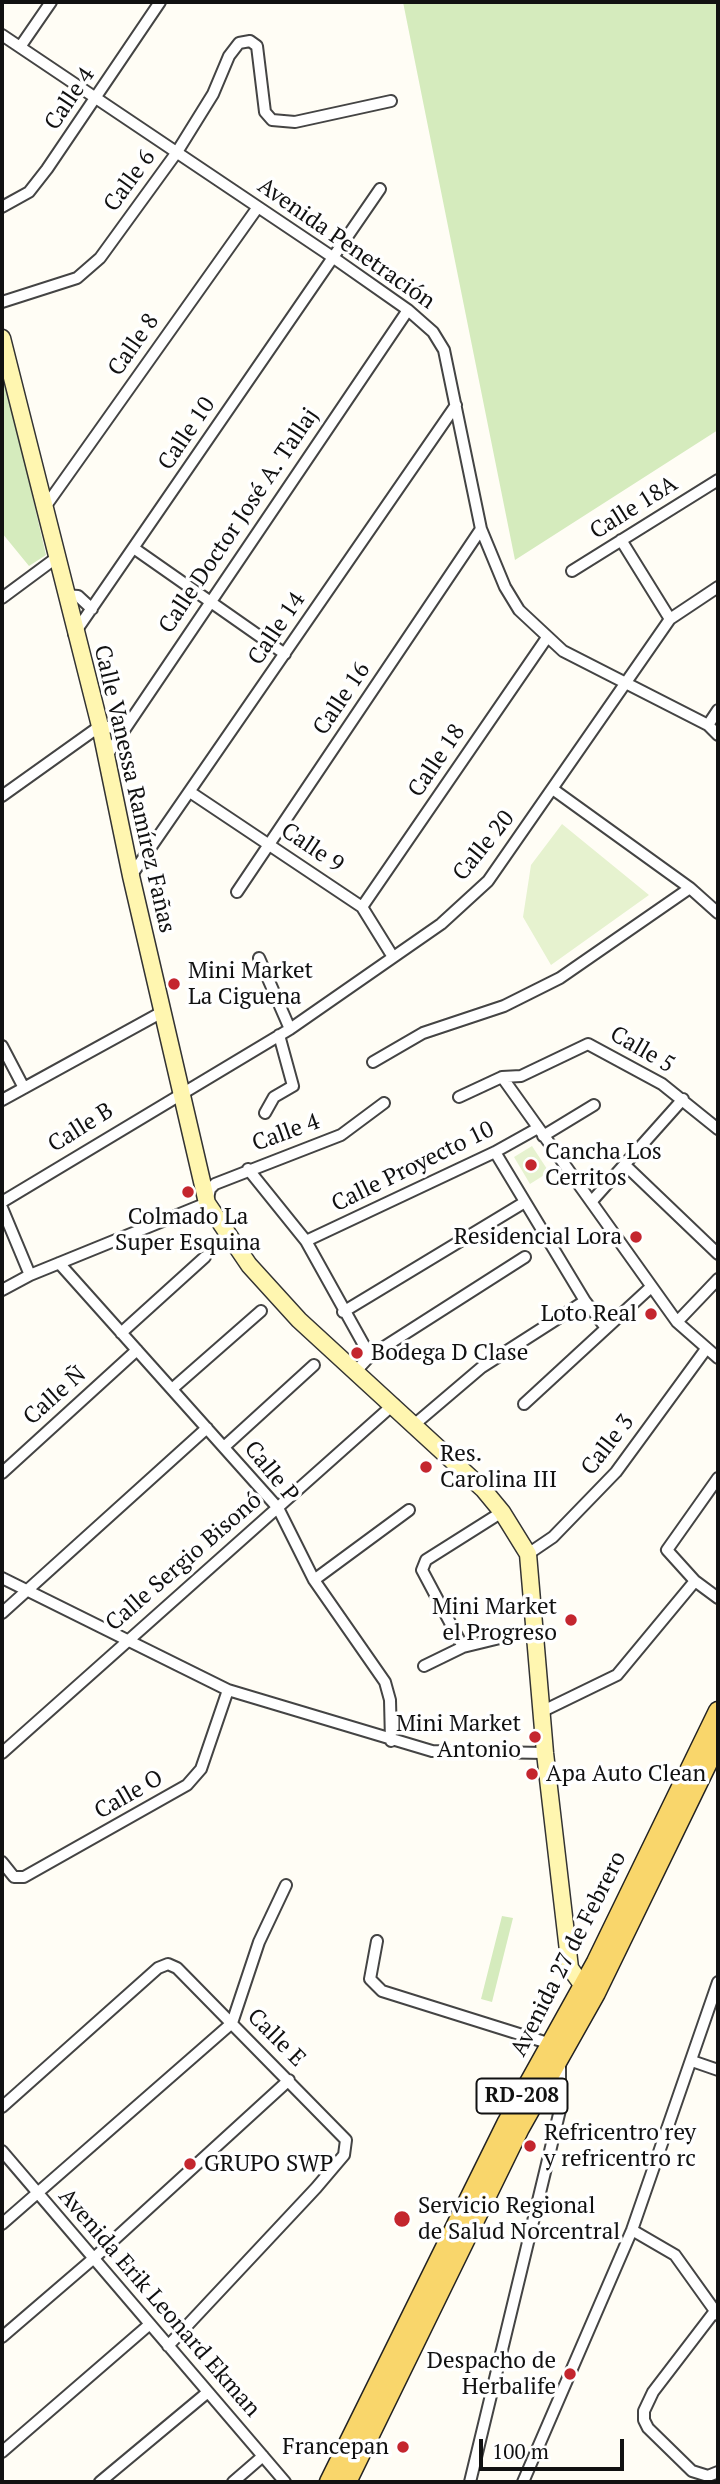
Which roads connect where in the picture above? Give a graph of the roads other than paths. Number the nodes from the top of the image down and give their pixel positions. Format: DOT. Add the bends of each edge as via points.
graph roads {
  1 [pos="51,2"];
  2 [pos="160,2"];
  3 [pos="2,35"];
  4 [pos="20,47"];
  5 [pos="96,98"];
  6 [pos="391,100"];
  7 [pos="177,152"];
  8 [pos="380,189"];
  9 [pos="2,207"];
  10 [pos="258,207"];
  11 [pos="331,256"];
  12 [pos="2,302"];
  13 [pos="408,310"];
  14 [pos="2,338"];
  15 [pos="456,405"];
  16 [pos="718,480"];
  17 [pos="45,507"];
  18 [pos="481,529"];
  19 [pos="621,540"];
  20 [pos="135,549"];
  21 [pos="56,558"];
  22 [pos="572,571"];
  23 [pos="718,587"];
  24 [pos="65,595"];
  25 [pos="2,598"];
  26 [pos="211,601"];
  27 [pos="92,609"];
  28 [pos="670,619"];
  29 [pos="74,634"];
  30 [pos="546,639"];
  31 [pos="285,654"];
  32 [pos="625,686"];
  33 [pos="718,710"];
  34 [pos="708,725"];
  35 [pos="100,726"];
  36 [pos="122,729"];
  37 [pos="718,735"];
  38 [pos="106,757"];
  39 [pos="554,790"];
  40 [pos="190,792"];
  41 [pos="2,796"];
  42 [pos="269,845"];
  43 [pos="131,876"];
  44 [pos="690,888"];
  45 [pos="237,892"];
  46 [pos="362,907"];
  47 [pos="718,913"];
  48 [pos="393,957"];
  49 [pos="259,958"];
  50 [pos="164,1011"];
  51 [pos="284,1032"];
  52 [pos="2,1046"];
  53 [pos="373,1062"];
  54 [pos="502,1077"];
  55 [pos="24,1088"];
  56 [pos="183,1090"];
  57 [pos="459,1097"];
  58 [pos="683,1099"];
  59 [pos="2,1100"];
  60 [pos="384,1103"];
  61 [pos="594,1105"];
  62 [pos="265,1113"];
  63 [pos="718,1129"];
  64 [pos="541,1132"];
  65 [pos="495,1152"];
  66 [pos="625,1165"];
  67 [pos="248,1169"];
  68 [pos="592,1201"];
  69 [pos="2,1202"];
  70 [pos="524,1202"];
  71 [pos="207,1203"];
  72 [pos="2,1208"];
  73 [pos="306,1241"];
  74 [pos="718,1254"];
  75 [pos="525,1256"];
  76 [pos="205,1257"];
  77 [pos="59,1263"];
  78 [pos="30,1275"];
  79 [pos="718,1279"];
  80 [pos="651,1287"];
  81 [pos="2,1290"];
  82 [pos="585,1301"];
  83 [pos="261,1311"];
  84 [pos="344,1312"];
  85 [pos="677,1322"];
  86 [pos="606,1328"];
  87 [pos="121,1333"];
  88 [pos="706,1349"];
  89 [pos="137,1350"];
  90 [pos="370,1356"];
  91 [pos="718,1358"];
  92 [pos="314,1365"];
  93 [pos="356,1371"];
  94 [pos="172,1389"];
  95 [pos="394,1404"];
  96 [pos="524,1404"];
  97 [pos="415,1424"];
  98 [pos="206,1428"];
  99 [pos="224,1447"];
  100 [pos="2,1473"];
  101 [pos="718,1479"];
  102 [pos="278,1508"];
  103 [pos="409,1510"];
  104 [pos="502,1512"];
  105 [pos="528,1554"];
  106 [pos="2,1578"];
  107 [pos="314,1580"];
  108 [pos="695,1581"];
  109 [pos="27,1590"];
  110 [pos="718,1598"];
  111 [pos="2,1613"];
  112 [pos="537,1629"];
  113 [pos="125,1641"];
  114 [pos="463,1647"];
  115 [pos="424,1665"];
  116 [pos="228,1690"];
  117 [pos="543,1711"];
  118 [pos="718,1711"];
  119 [pos="391,1741"];
  120 [pos="718,1742"];
  121 [pos="2,1753"];
  122 [pos="545,1753"];
  123 [pos="2,1862"];
  124 [pos="286,1885"];
  125 [pos="377,1941"];
  126 [pos="718,1982"];
  127 [pos="589,1989"];
  128 [pos="232,2023"];
  129 [pos="555,2051"];
  130 [pos="692,2061"];
  131 [pos="718,2070"];
  132 [pos="289,2080"];
  133 [pos="2,2107"];
  134 [pos="2,2151"];
  135 [pos="38,2193"];
  136 [pos="2,2224"];
  137 [pos="632,2231"];
  138 [pos="94,2258"];
  139 [pos="717,2313"];
  140 [pos="150,2324"];
  141 [pos="2,2337"];
  142 [pos="169,2346"];
  143 [pos="208,2392"];
  144 [pos="2,2452"];
  145 [pos="263,2456"];
  146 [pos="718,2472"];
  147 [pos="100,2482"];
  148 [pos="233,2482"];
  149 [pos="285,2482"];
  150 [pos="329,2482"];
  151 [pos="347,2482"];
  152 [pos="470,2482"];
  153 [pos="523,2482"];
  1 -- 4 [label="street"];
  2 -- 5 [label="street, Calle 4"];
  3 -- 4 [label="street, Avenida Penetración"];
  4 -- 5 [label="street, Avenida Penetración"];
  5 -- 7 [label="street, Avenida Penetración"];
  5 -- 9 [label="street, Calle 4" via="29,192"];
  6 -- 7 [label="street, Calle 6" via="295,122 272,120 265,113 257,46 250,41 239,43"];
  7 -- 10 [label="street, Avenida Penetración"];
  7 -- 12 [label="street, Calle 6" via="89,270"];
  8 -- 11 [label="street, Calle 10"];
  10 -- 11 [label="street, Avenida Penetración"];
  10 -- 17 [label="street, Calle 8"];
  11 -- 13 [label="street, Avenida Penetración"];
  11 -- 20 [label="street, Calle 10"];
  13 -- 15 [label="street, Avenida Penetración" via="439,340"];
  13 -- 26 [label="street, Calle Doctor José A. Tallaj"];
  14 -- 17 [label="street, Calle Vanessa Ramírez Fañas"];
  15 -- 18 [label="street, Avenida Penetración"];
  15 -- 31 [label="street, Calle 14"];
  16 -- 19 [label="street, Calle 18A"];
  17 -- 21 [label="street, Calle Vanessa Ramírez Fañas"];
  18 -- 30 [label="street, Avenida Penetración" via="505,587"];
  18 -- 42 [label="street, Calle 16"];
  19 -- 22 [label="street, Calle 18A"];
  19 -- 28 [label="street"];
  20 -- 26 [label="street"];
  20 -- 27 [label="street, Calle 10"];
  21 -- 24 [label="street, Calle Vanessa Ramírez Fañas"];
  21 -- 25 [label="street"];
  23 -- 28 [label="street, Calle 20"];
  24 -- 27 [label="street" via="78,596"];
  24 -- 29 [label="street, Calle Vanessa Ramírez Fañas"];
  26 -- 31 [label="street"];
  26 -- 36 [label="street, Calle Doctor José A. Tallaj"];
  27 -- 29 [label="street, Calle 10"];
  28 -- 32 [label="street, Calle 20"];
  29 -- 35 [label="street, Calle Vanessa Ramírez Fañas"];
  30 -- 32 [label="street, Avenida Penetración"];
  30 -- 46 [label="street, Calle 18"];
  31 -- 40 [label="street, Calle 14"];
  32 -- 34 [label="street, Avenida Penetración"];
  32 -- 39 [label="street, Calle 20"];
  33 -- 34 [label="street"];
  34 -- 37 [label="street, Avenida Penetración"];
  35 -- 36 [label="street"];
  35 -- 38 [label="street, Calle Vanessa Ramírez Fañas"];
  35 -- 41 [label="street"];
  36 -- 38 [label="street, Calle Doctor José A. Tallaj"];
  38 -- 43 [label="street, Calle Vanessa Ramírez Fañas"];
  39 -- 44 [label="street"];
  39 -- 48 [label="street, Calle 20" via="488,881 441,924"];
  40 -- 42 [label="street, Calle 9"];
  40 -- 43 [label="street, Calle 14"];
  42 -- 45 [label="street, Calle 16"];
  42 -- 46 [label="street, Calle 9"];
  43 -- 50 [label="street, Calle Vanessa Ramírez Fañas"];
  44 -- 47 [label="street"];
  44 -- 53 [label="street" via="560,978 504,1006 423,1033"];
  46 -- 48 [label="street, Calle 9"];
  48 -- 51 [label="street, Calle 20"];
  49 -- 51 [label="street"];
  50 -- 55 [label="street"];
  50 -- 56 [label="street, Calle Vanessa Ramírez Fañas"];
  51 -- 56 [label="street, Calle 20"];
  51 -- 62 [label="street" via="293,1086 274,1097"];
  52 -- 55 [label="street"];
  54 -- 57 [label="street, Calle 5"];
  54 -- 58 [label="street, Calle 5" via="521,1076 588,1044"];
  54 -- 64 [label="street"];
  55 -- 59 [label="street"];
  56 -- 69 [label="street, Calle B"];
  56 -- 71 [label="street, Calle Vanessa Ramírez Fañas"];
  58 -- 63 [label="street, Calle 5"];
  58 -- 66 [label="street"];
  60 -- 67 [label="street, Calle 4" via="341,1135"];
  61 -- 64 [label="street, Calle Proyecto 10"];
  64 -- 65 [label="street, Calle Proyecto 10"];
  64 -- 68 [label="street"];
  65 -- 70 [label="street"];
  65 -- 73 [label="street, Calle Proyecto 10"];
  66 -- 68 [label="street"];
  66 -- 74 [label="street"];
  67 -- 71 [label="street, Calle 4" via="215,1184"];
  67 -- 73 [label="street"];
  68 -- 80 [label="street"];
  70 -- 82 [label="street"];
  70 -- 84 [label="street"];
  71 -- 77 [label="street"];
  71 -- 93 [label="street, Calle Vanessa Ramírez Fañas" via="258,1275"];
  72 -- 78 [label="street"];
  73 -- 84 [label="street"];
  75 -- 90 [label="street"];
  76 -- 87 [label="street"];
  77 -- 78 [label="street"];
  77 -- 87 [label="street, Calle P"];
  78 -- 81 [label="street"];
  79 -- 85 [label="street"];
  80 -- 85 [label="street"];
  80 -- 86 [label="street"];
  82 -- 86 [label="street"];
  82 -- 97 [label="street" via="482,1367"];
  83 -- 94 [label="street"];
  84 -- 90 [label="street"];
  85 -- 88 [label="street"];
  86 -- 96 [label="street"];
  87 -- 89 [label="street, Calle P"];
  88 -- 91 [label="street"];
  88 -- 105 [label="street, Calle 3" via="616,1472 553,1537"];
  89 -- 94 [label="street, Calle P"];
  89 -- 100 [label="street, Calle Ñ"];
  90 -- 93 [label="street"];
  92 -- 99 [label="street"];
  93 -- 95 [label="street, Calle Vanessa Ramírez Fañas"];
  94 -- 98 [label="street, Calle P"];
  95 -- 97 [label="street, Calle Vanessa Ramírez Fañas"];
  95 -- 102 [label="street, Calle Sergio Bisonó"];
  97 -- 104 [label="street, Calle Vanessa Ramírez Fañas"];
  98 -- 99 [label="street, Calle P"];
  98 -- 109 [label="street"];
  99 -- 102 [label="street, Calle P"];
  101 -- 108 [label="street" via="668,1545 669,1556"];
  102 -- 107 [label="street, Calle P"];
  102 -- 113 [label="street, Calle Sergio Bisonó"];
  103 -- 107 [label="street"];
  104 -- 105 [label="street, Calle Vanessa Ramírez Fañas"];
  104 -- 114 [label="street" via="423,1565"];
  105 -- 112 [label="street, Calle Vanessa Ramírez Fañas"];
  106 -- 109 [label="street"];
  107 -- 119 [label="street, Calle P" via="385,1682"];
  108 -- 110 [label="street"];
  108 -- 117 [label="street" via="617,1675"];
  109 -- 111 [label="street"];
  109 -- 113 [label="street"];
  112 -- 114 [label="street"];
  112 -- 117 [label="street, Calle Vanessa Ramírez Fañas"];
  113 -- 116 [label="street"];
  113 -- 121 [label="street, Calle Sergio Bisonó"];
  114 -- 115 [label="street"];
  116 -- 119 [label="street"];
  116 -- 123 [label="street, Calle O" via="201,1769 187,1785 24,1877 14,1877"];
  117 -- 122 [label="street, Calle Vanessa Ramírez Fañas"];
  118 -- 127 [label="main road, Avenida 27 de Febrero / RD-208"];
  119 -- 122 [label="street" via="432,1751"];
  120 -- 127 [label="main road, Avenida 27 de Febrero / RD-208"];
  122 -- 127 [label="street, Calle Vanessa Ramírez Fañas" via="570,1968"];
  124 -- 128 [label="street" via="259,1942"];
  125 -- 129 [label="street" via="370,1979 382,1991"];
  126 -- 130 [label="street"];
  127 -- 129 [label="main road, Avenida 27 de Febrero / RD-208"];
  128 -- 132 [label="street, Calle E"];
  128 -- 133 [label="street, Calle E" via="168,1964"];
  128 -- 135 [label="street"];
  129 -- 150 [label="main road, Avenida 27 de Febrero / RD-208" via="507,2122"];
  129 -- 151 [label="main road, Avenida 27 de Febrero / RD-208"];
  129 -- 152 [label="street" via="560,2110"];
  130 -- 131 [label="street"];
  130 -- 137 [label="street"];
  132 -- 138 [label="street"];
  132 -- 142 [label="street, Calle E" via="346,2140 347,2148 316,2188"];
  134 -- 135 [label="street, Avenida Erik Leonard Ekman"];
  135 -- 136 [label="street"];
  135 -- 138 [label="street, Avenida Erik Leonard Ekman"];
  137 -- 139 [label="street" via="676,2255"];
  137 -- 153 [label="street"];
  138 -- 140 [label="street, Avenida Erik Leonard Ekman"];
  138 -- 141 [label="street"];
  139 -- 146 [label="street" via="653,2392 644,2420 692,2471 708,2476"];
  140 -- 142 [label="street, Avenida Erik Leonard Ekman"];
  140 -- 144 [label="street"];
  142 -- 143 [label="street, Avenida Erik Leonard Ekman"];
  143 -- 145 [label="street, Avenida Erik Leonard Ekman"];
  143 -- 147 [label="street"];
  145 -- 148 [label="street"];
  145 -- 149 [label="street, Avenida Erik Leonard Ekman"];
}
